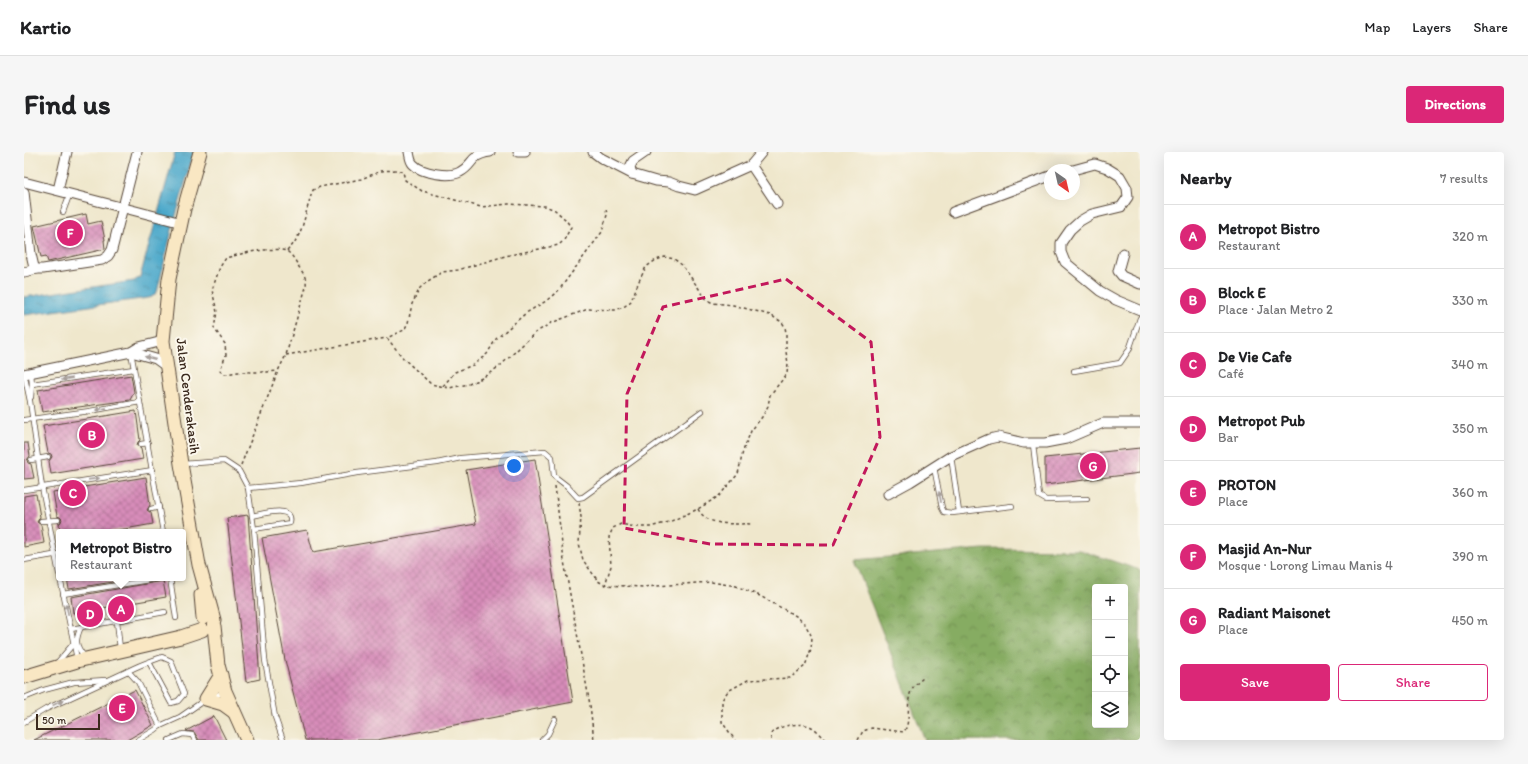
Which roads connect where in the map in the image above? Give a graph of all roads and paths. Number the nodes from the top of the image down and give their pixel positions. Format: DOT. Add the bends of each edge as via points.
graph roads {
  1 [pos="67,152"];
  2 [pos="137,152"];
  3 [pos="200,152"];
  4 [pos="409,152"];
  5 [pos="490,152"];
  6 [pos="518,152"];
  7 [pos="525,152"];
  8 [pos="593,152"];
  9 [pos="646,152"];
  10 [pos="762,152"];
  11 [pos="751,165"];
  12 [pos="1080,168"];
  13 [pos="632,174"];
  14 [pos="1044,178"];
  15 [pos="24,182"];
  16 [pos="58,190"];
  17 [pos="24,192"];
  18 [pos="70,193"];
  19 [pos="777,204"];
  20 [pos="122,207"];
  21 [pos="606,208"];
  22 [pos="62,212"];
  23 [pos="953,212"];
  24 [pos="179,222"];
  25 [pos="287,251"];
  26 [pos="1123,253"];
  27 [pos="37,269"];
  28 [pos="24,272"];
  29 [pos="1140,284"];
  30 [pos="1140,310"];
  31 [pos="1140,318"];
  32 [pos="387,338"];
  33 [pos="163,342"];
  34 [pos="131,352"];
  35 [pos="286,355"];
  36 [pos="167,367"];
  37 [pos="134,369"];
  38 [pos="278,370"];
  39 [pos="1074,372"];
  40 [pos="27,373"];
  41 [pos="25,384"];
  42 [pos="32,384"];
  43 [pos="443,386"];
  44 [pos="30,401"];
  45 [pos="140,402"];
  46 [pos="702,411"];
  47 [pos="32,419"];
  48 [pos="24,420"];
  49 [pos="1140,423"];
  50 [pos="148,443"];
  51 [pos="141,444"];
  52 [pos="1034,444"];
  53 [pos="951,456"];
  54 [pos="48,457"];
  55 [pos="38,459"];
  56 [pos="31,460"];
  57 [pos="181,464"];
  58 [pos="934,467"];
  59 [pos="153,470"];
  60 [pos="239,471"];
  61 [pos="554,476"];
  62 [pos="42,487"];
  63 [pos="248,488"];
  64 [pos="24,490"];
  65 [pos="888,494"];
  66 [pos="578,498"];
  67 [pos="1087,498"];
  68 [pos="1012,506"];
  69 [pos="159,507"];
  70 [pos="151,508"];
  71 [pos="698,510"];
  72 [pos="958,512"];
  73 [pos="252,516"];
  74 [pos="58,520"];
  75 [pos="41,521"];
  76 [pos="48,521"];
  77 [pos="753,524"];
  78 [pos="163,529"];
  79 [pos="254,529"];
  80 [pos="56,551"];
  81 [pos="56,555"];
  82 [pos="24,560"];
  83 [pos="61,581"];
  84 [pos="143,581"];
  85 [pos="170,581"];
  86 [pos="605,585"];
  87 [pos="64,594"];
  88 [pos="165,612"];
  89 [pos="176,618"];
  90 [pos="117,621"];
  91 [pos="207,624"];
  92 [pos="81,627"];
  93 [pos="71,629"];
  94 [pos="74,643"];
  95 [pos="121,651"];
  96 [pos="82,660"];
  97 [pos="149,662"];
  98 [pos="53,667"];
  99 [pos="220,670"];
  100 [pos="128,671"];
  101 [pos="24,676"];
  102 [pos="924,678"];
  103 [pos="109,680"];
  104 [pos="225,691"];
  105 [pos="24,698"];
  106 [pos="206,699"];
  107 [pos="234,712"];
  108 [pos="555,719"];
  109 [pos="24,722"];
  110 [pos="160,726"];
  111 [pos="138,740"];
  112 [pos="168,740"];
  113 [pos="195,740"];
  114 [pos="247,740"];
  115 [pos="283,740"];
  116 [pos="542,740"];
  117 [pos="594,740"];
  118 [pos="735,740"];
  119 [pos="771,740"];
  120 [pos="826,740"];
  121 [pos="858,740"];
  1 -- 16 [label="street"];
  2 -- 20 [label="street"];
  3 -- 24 [label="street, Jalan Cenderakasih"];
  4 -- 5 [label="street" via="412,163 419,169 444,175 459,173 480,154"];
  6 -- 7 [label="street"];
  8 -- 13 [label="street"];
  9 -- 13 [label="street" via="633,161 630,167"];
  10 -- 11 [label="street"];
  11 -- 13 [label="street" via="695,190"];
  11 -- 19 [label="street"];
  12 -- 30 [label="street" via="1095,164 1107,168 1120,176 1127,188 1128,197 1121,206 1092,214 1070,230 1061,243 1065,262 1100,291"];
  14 -- 23 [label="street"];
  15 -- 16 [label="street"];
  16 -- 18 [label="street"];
  17 -- 27 [label="street" via="31,254 34,267"];
  18 -- 20 [label="street"];
  18 -- 22 [label="lane"];
  20 -- 24 [label="street"];
  20 -- 27 [label="street" via="112,250 108,256 102,260"];
  21 -- 43 [label="path" via="607,215 602,232 559,290 526,312 496,339 487,354 473,365 455,372"];
  24 -- 33 [label="street, Jalan Cenderakasih" via="169,279"];
  25 -- 32 [label="path" via="295,244 303,226 313,190 361,179 381,171 402,172 405,180 422,191 481,207 508,204 545,206 566,219 571,227 560,245 442,272 428,281 420,288 412,304 404,330"];
  25 -- 35 [label="path" via="305,276 306,287"];
  25 -- 38 [label="path" via="269,250 226,258 212,290 217,312 214,328 226,344 226,355 220,370 225,374"];
  26 -- 29 [label="street" via="1118,271 1122,276"];
  27 -- 28 [label="street"];
  31 -- 39 [label="lane" via="1130,350 1120,363"];
  32 -- 35 [label="path"];
  32 -- 43 [label="path" via="404,359 431,384"];
  33 -- 34 [label="street" via="140,347"];
  33 -- 36 [label="street, Jalan Cenderakasih"];
  36 -- 34 [label="street, one-way" via="156,359"];
  34 -- 37 [label="lane"];
  34 -- 40 [label="street"];
  35 -- 38 [label="path"];
  36 -- 57 [label="street, Jalan Cenderakasih"];
  37 -- 42 [label="lane, one-way"];
  37 -- 45 [label="lane"];
  38 -- 60 [label="path"];
  40 -- 41 [label="lane"];
  40 -- 42 [label="lane"];
  41 -- 44 [label="lane"];
  42 -- 44 [label="lane"];
  43 -- 71 [label="path" via="449,388 469,384 482,378 500,366 535,333 551,323 588,309 616,310 625,306 631,301 646,267 666,257 674,259 682,265 707,300 770,315 782,322 786,333 786,374 770,395 768,406 751,431 738,474 719,496"];
  44 -- 47 [label="lane"];
  45 -- 47 [label="lane, one-way"];
  45 -- 50 [label="lane"];
  46 -- 66 [label="lane" via="594,490"];
  47 -- 48 [label="lane"];
  47 -- 55 [label="lane"];
  49 -- 52 [label="street" via="1103,424 1066,439"];
  50 -- 51 [label="lane"];
  50 -- 59 [label="lane"];
  52 -- 53 [label="street" via="998,437 979,442"];
  52 -- 67 [label="lane" via="1039,496 1046,500"];
  53 -- 58 [label="street"];
  53 -- 72 [label="lane"];
  54 -- 55 [label="lane"];
  55 -- 56 [label="lane"];
  55 -- 62 [label="lane"];
  57 -- 60 [label="lane" via="224,461"];
  57 -- 91 [label="street, Jalan Cenderakasih"];
  58 -- 65 [label="street"];
  72 -- 58 [label="lane, one-way" via="944,512"];
  62 -- 59 [label="lane, one-way"];
  59 -- 69 [label="lane"];
  60 -- 63 [label="lane"];
  61 -- 63 [label="lane" via="552,457 544,451 532,451 460,458 301,483"];
  61 -- 66 [label="lane"];
  61 -- 117 [label="path" via="564,561"];
  62 -- 64 [label="lane"];
  62 -- 76 [label="lane"];
  63 -- 73 [label="lane"];
  66 -- 86 [label="path" via="581,517 579,543 583,560 598,581"];
  68 -- 72 [label="lane"];
  69 -- 70 [label="lane"];
  69 -- 78 [label="lane"];
  71 -- 77 [label="path" via="702,517 710,520"];
  71 -- 86 [label="path" via="650,527 622,524 613,528 609,537 611,566"];
  73 -- 79 [label="lane"];
  73 -- 79 [label="lane" via="283,512 291,518 290,523"];
  74 -- 76 [label="lane"];
  75 -- 76 [label="lane"];
  76 -- 80 [label="lane"];
  79 -- 115 [label="lane" via="265,660 275,717"];
  81 -- 82 [label="lane"];
  83 -- 87 [label="lane"];
  84 -- 87 [label="lane"];
  85 -- 89 [label="lane"];
  86 -- 118 [label="path" via="643,587 711,582 736,586 760,596 796,616 805,624 812,637 805,666 790,678 748,680 728,691 722,700 722,722"];
  93 -- 87 [label="lane, one-way"];
  88 -- 90 [label="lane"];
  90 -- 92 [label="lane"];
  90 -- 95 [label="lane"];
  91 -- 95 [label="street" via="181,637"];
  91 -- 99 [label="street, Jalan Cenderakasih"];
  92 -- 93 [label="lane"];
  92 -- 96 [label="lane" via="76,638"];
  93 -- 94 [label="lane"];
  94 -- 96 [label="lane"];
  94 -- 98 [label="lane"];
  95 -- 96 [label="street"];
  96 -- 98 [label="street"];
  97 -- 97 [label="lane" via="171,703 178,701 184,694 171,661 162,657"];
  97 -- 100 [label="lane"];
  98 -- 101 [label="street"];
  99 -- 104 [label="street"];
  99 -- 106 [label="street"];
  100 -- 103 [label="lane"];
  100 -- 110 [label="lane" via="138,682"];
  102 -- 121 [label="path" via="912,688 908,703 907,727 904,732 872,728 863,731"];
  103 -- 105 [label="lane" via="74,682"];
  109 -- 103 [label="lane, one-way"];
  104 -- 106 [label="lane"];
  104 -- 107 [label="street"];
  106 -- 107 [label="street" via="223,704"];
  106 -- 110 [label="lane" via="180,717"];
  107 -- 114 [label="street"];
  108 -- 116 [label="lane"];
  110 -- 111 [label="lane"];
  112 -- 113 [label="lane" via="183,734 192,735"];
  119 -- 120 [label="path" via="771,734 776,728 806,724"];
}
